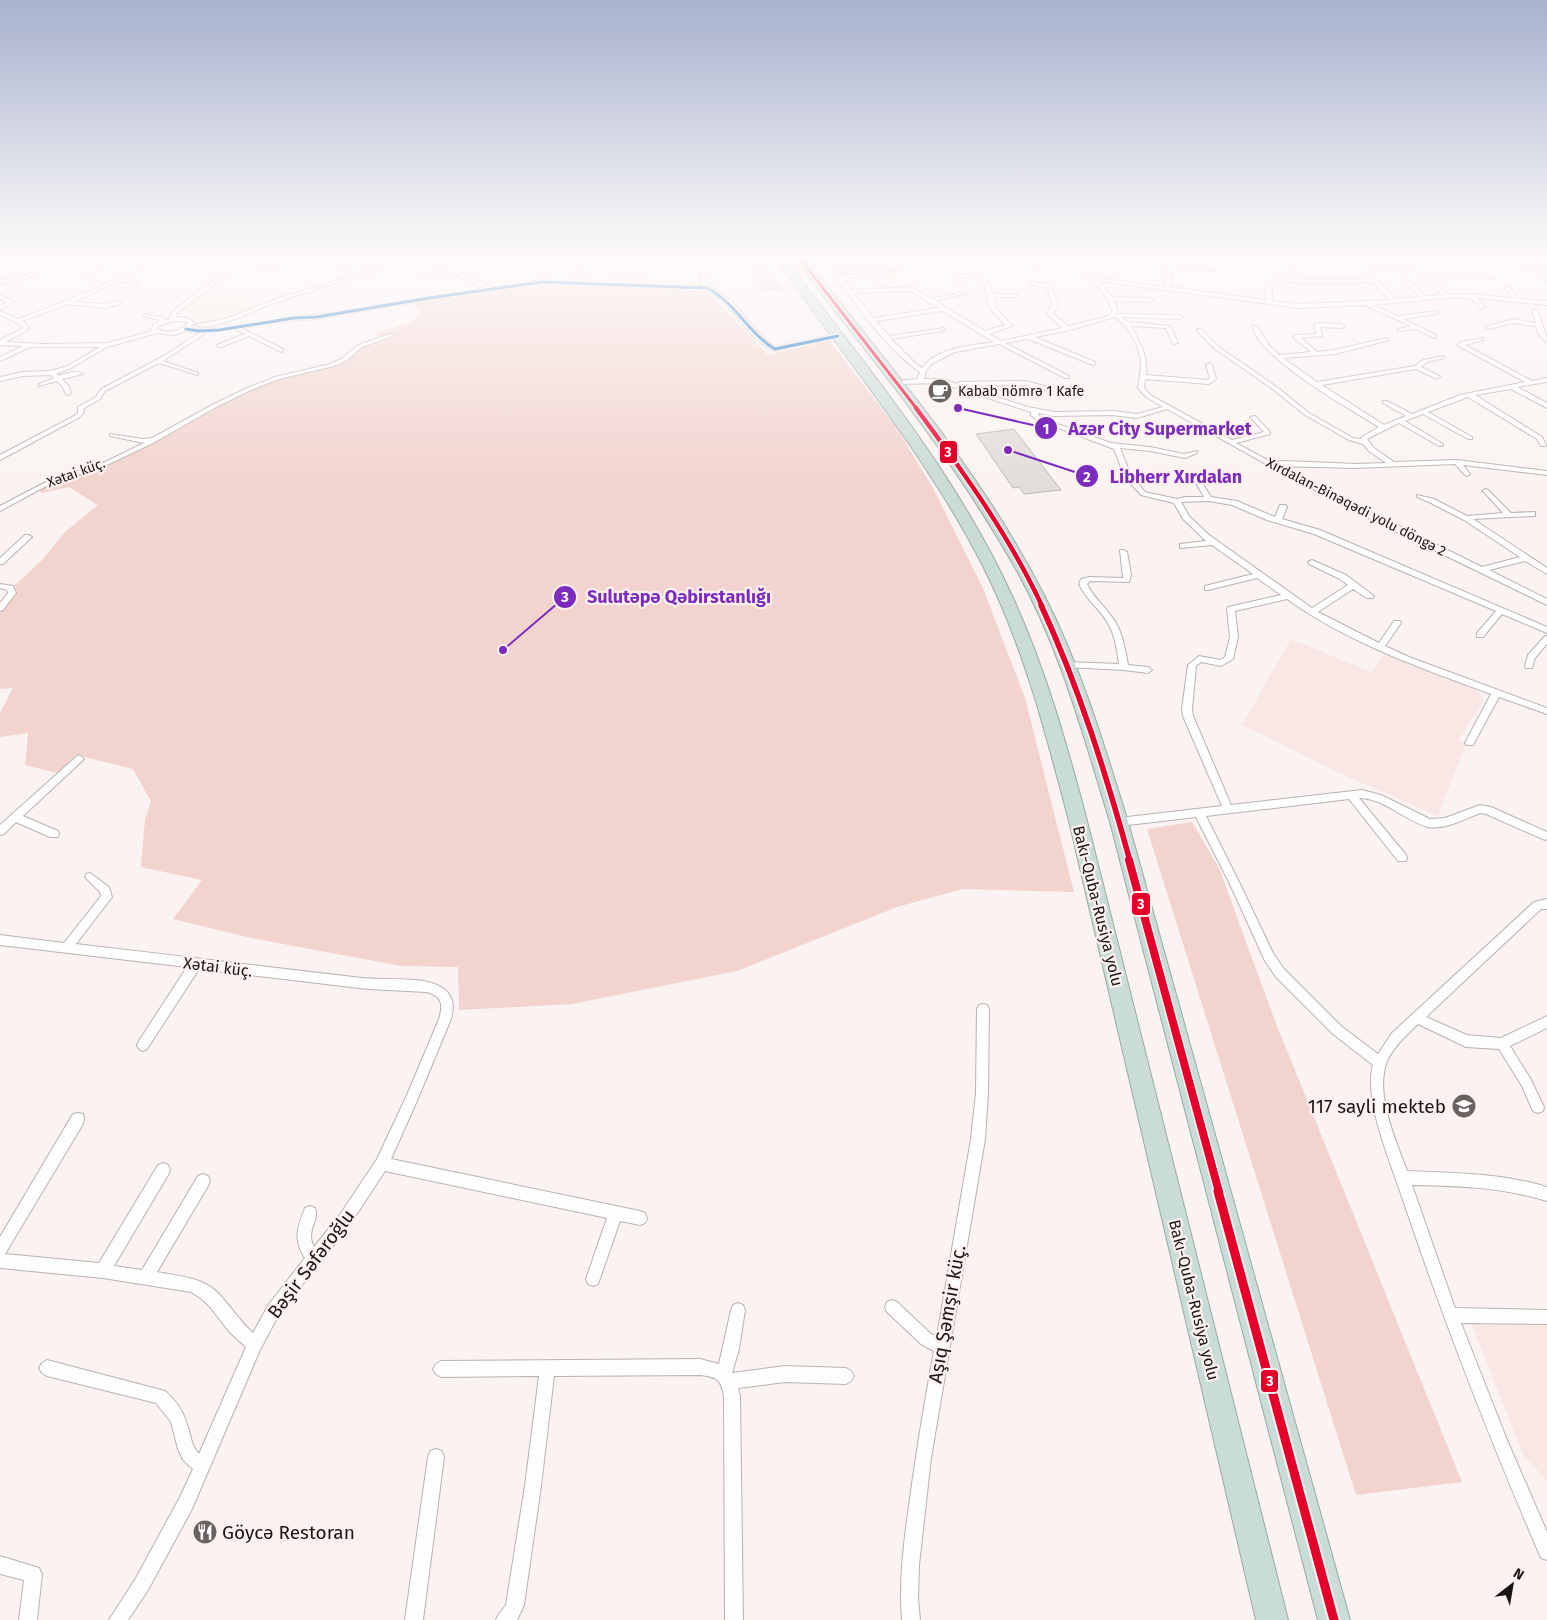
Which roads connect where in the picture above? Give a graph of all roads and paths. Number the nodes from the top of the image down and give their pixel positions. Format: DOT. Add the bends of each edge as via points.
graph roads {
  1 [pos="21,332"];
  2 [pos="156,332"];
  3 [pos="172,332"];
  4 [pos="204,332"];
  5 [pos="245,332"];
  6 [pos="756,332"];
  7 [pos="835,332"];
  8 [pos="856,332"];
  9 [pos="884,332"];
  10 [pos="927,332"];
  11 [pos="990,332"];
  12 [pos="1053,332"];
  13 [pos="1131,332"];
  14 [pos="1170,332"];
  15 [pos="1201,332"];
  16 [pos="1257,332"];
  17 [pos="1319,332"];
  18 [pos="1425,332"];
  19 [pos="985,333"];
  20 [pos="250,334"];
  21 [pos="392,335"];
  22 [pos="838,336"];
  23 [pos="1434,336"];
  24 [pos="1030,337"];
  25 [pos="889,338"];
  26 [pos="1481,338"];
  27 [pos="1386,340"];
  28 [pos="1000,342"];
  29 [pos="0,343"];
  30 [pos="1175,343"];
  31 [pos="108,345"];
  32 [pos="29,346"];
  33 [pos="219,346"];
  34 [pos="281,350"];
  35 [pos="1316,354"];
  36 [pos="1279,357"];
  37 [pos="1442,357"];
  38 [pos="0,359"];
  39 [pos="158,361"];
  40 [pos="1093,363"];
  41 [pos="1209,365"];
  42 [pos="1417,367"];
  43 [pos="923,371"];
  44 [pos="52,373"];
  45 [pos="80,374"];
  46 [pos="196,374"];
  47 [pos="1067,376"];
  48 [pos="1143,377"];
  49 [pos="1437,377"];
  50 [pos="58,378"];
  51 [pos="0,379"];
  52 [pos="1547,380"];
  53 [pos="920,381"];
  54 [pos="1531,383"];
  55 [pos="897,384"];
  56 [pos="1317,384"];
  57 [pos="42,385"];
  58 [pos="956,385"];
  59 [pos="1514,388"];
  60 [pos="1050,389"];
  61 [pos="68,393"];
  62 [pos="1470,395"];
  63 [pos="1385,402"];
  64 [pos="1547,406"];
  65 [pos="1169,407"];
  66 [pos="1034,411"];
  67 [pos="1423,411"];
  68 [pos="1411,416"];
  69 [pos="1253,417"];
  70 [pos="1400,421"];
  71 [pos="1384,427"];
  72 [pos="112,435"];
  73 [pos="1470,438"];
  74 [pos="154,440"];
  75 [pos="1231,442"];
  76 [pos="1364,442"];
  77 [pos="1543,444"];
  78 [pos="1112,445"];
  79 [pos="1441,445"];
  80 [pos="1195,452"];
  81 [pos="0,458"];
  82 [pos="1457,462"];
  83 [pos="1270,464"];
  84 [pos="1392,464"];
  85 [pos="1467,474"];
  86 [pos="1547,474"];
  87 [pos="1195,476"];
  88 [pos="1486,491"];
  89 [pos="1419,496"];
  90 [pos="1209,499"];
  91 [pos="1177,501"];
  92 [pos="1283,507"];
  93 [pos="0,509"];
  94 [pos="1508,514"];
  95 [pos="1532,514"];
  96 [pos="1467,518"];
  97 [pos="1278,520"];
  98 [pos="28,537"];
  99 [pos="1214,542"];
  100 [pos="1183,546"];
  101 [pos="1123,552"];
  102 [pos="1527,558"];
  103 [pos="0,562"];
  104 [pos="1312,562"];
  105 [pos="1481,570"];
  106 [pos="1547,572"];
  107 [pos="1258,575"];
  108 [pos="0,586"];
  109 [pos="1354,586"];
  110 [pos="1208,588"];
  111 [pos="1287,596"];
  112 [pos="1370,596"];
  113 [pos="1547,602"];
  114 [pos="0,608"];
  115 [pos="1500,610"];
  116 [pos="1311,612"];
  117 [pos="1397,623"];
  118 [pos="1547,630"];
  119 [pos="1480,635"];
  120 [pos="1547,639"];
  121 [pos="1380,647"];
  122 [pos="1068,665"];
  123 [pos="1124,666"];
  124 [pos="1530,666"];
  125 [pos="1148,670"];
  126 [pos="1496,693"];
  127 [pos="1547,711"];
  128 [pos="1470,742"];
  129 [pos="79,759"];
  130 [pos="1351,795"];
  131 [pos="1228,809"];
  132 [pos="1199,813"];
  133 [pos="16,818"];
  134 [pos="1119,822"];
  135 [pos="0,832"];
  136 [pos="54,834"];
  137 [pos="1545,836"];
  138 [pos="1402,858"];
  139 [pos="90,877"];
  140 [pos="1547,904"];
  141 [pos="0,940"];
  142 [pos="67,947"];
  143 [pos="196,964"];
  144 [pos="436,989"];
  145 [pos="983,1009"];
  146 [pos="1418,1018"];
  147 [pos="1547,1022"];
  148 [pos="1502,1044"];
  149 [pos="144,1045"];
  150 [pos="1380,1062"];
  151 [pos="1538,1107"];
  152 [pos="78,1119"];
  153 [pos="382,1164"];
  154 [pos="164,1170"];
  155 [pos="1402,1178"];
  156 [pos="203,1181"];
  157 [pos="1547,1194"];
  158 [pos="310,1213"];
  159 [pos="616,1213"];
  160 [pos="640,1218"];
  161 [pos="0,1250"];
  162 [pos="314,1258"];
  163 [pos="0,1261"];
  164 [pos="103,1271"];
  165 [pos="145,1278"];
  166 [pos="593,1279"];
  167 [pos="892,1307"];
  168 [pos="738,1310"];
  169 [pos="1450,1315"];
  170 [pos="1547,1317"];
  171 [pos="255,1345"];
  172 [pos="942,1347"];
  173 [pos="47,1368"];
  174 [pos="441,1369"];
  175 [pos="547,1369"];
  176 [pos="846,1376"];
  177 [pos="727,1377"];
  178 [pos="436,1457"];
  179 [pos="203,1466"];
  180 [pos="1547,1552"];
  181 [pos="0,1565"];
  182 [pos="28,1620"];
  183 [pos="118,1620"];
  184 [pos="414,1620"];
  185 [pos="505,1620"];
  186 [pos="734,1620"];
  187 [pos="911,1620"];
  188 [pos="1272,1620"];
  189 [pos="1334,1620"];
  1 -- 29 [label="street"];
  2 -- 3 [label="street"];
  2 -- 31 [label="street"];
  4 -- 39 [label="street"];
  5 -- 20 [label="street"];
  6 -- 22 [label="street" via="775,349"];
  7 -- 22 [label="highway, Bakı-Quba-Rusiya yolu"];
  8 -- 55 [label="highway"];
  9 -- 25 [label="street"];
  10 -- 25 [label="street"];
  11 -- 19 [label="street"];
  12 -- 24 [label="street"];
  13 -- 48 [label="street" via="1144,358"];
  14 -- 30 [label="street"];
  15 -- 76 [label="street" via="1217,348 1307,414 1351,439"];
  16 -- 36 [label="street" via="1264,344"];
  17 -- 35 [label="street" via="1320,335 1296,337"];
  18 -- 23 [label="street"];
  19 -- 28 [label="street"];
  20 -- 33 [label="street"];
  20 -- 34 [label="street"];
  21 -- 74 [label="street, Xətai küç." via="360,346 332,365 277,378 249,389"];
  22 -- 188 [label="highway, Bakı-Quba-Rusiya yolu" via="940,477 1011,610 1032,664 1054,730 1078,821"];
  24 -- 28 [label="street"];
  24 -- 40 [label="street"];
  25 -- 43 [label="street" via="911,364"];
  26 -- 54 [label="street" via="1461,345"];
  27 -- 35 [label="street"];
  28 -- 43 [label="street" via="939,356"];
  28 -- 47 [label="street"];
  29 -- 32 [label="street"];
  31 -- 32 [label="street"];
  31 -- 44 [label="street"];
  32 -- 38 [label="street"];
  35 -- 36 [label="street"];
  36 -- 56 [label="street"];
  37 -- 42 [label="street" via="1425,361"];
  39 -- 46 [label="street"];
  39 -- 81 [label="street" via="103,390 98,398 80,408 78,416"];
  41 -- 48 [label="street" via="1213,379 1209,382"];
  42 -- 49 [label="street"];
  42 -- 56 [label="street"];
  43 -- 53 [label="street"];
  44 -- 50 [label="street"];
  44 -- 51 [label="street" via="23,371"];
  45 -- 50 [label="street"];
  48 -- 65 [label="street, Xırdalan-Binəqədi yolu döngə 2" via="1142,391"];
  50 -- 57 [label="street"];
  50 -- 61 [label="street" via="66,385"];
  52 -- 54 [label="street"];
  53 -- 55 [label="street"];
  53 -- 58 [label="street"];
  54 -- 59 [label="street"];
  55 -- 122 [label="highway" via="964,475 1021,566"];
  56 -- 71 [label="street"];
  58 -- 60 [label="street" via="1025,383"];
  58 -- 66 [label="street"];
  59 -- 62 [label="street"];
  59 -- 64 [label="street"];
  62 -- 67 [label="street"];
  62 -- 77 [label="street" via="1540,438"];
  63 -- 68 [label="street"];
  65 -- 66 [label="street" via="1137,416"];
  65 -- 75 [label="street, Xırdalan-Binəqədi yolu döngə 2"];
  66 -- 78 [label="street" via="1039,419"];
  67 -- 68 [label="street"];
  67 -- 73 [label="street"];
  68 -- 70 [label="street"];
  69 -- 75 [label="street" via="1268,433"];
  70 -- 71 [label="street"];
  70 -- 79 [label="street"];
  71 -- 76 [label="street" via="1367,435"];
  72 -- 74 [label="street"];
  74 -- 93 [label="street, Xətai küç." via="107,463 48,483"];
  75 -- 83 [label="street, Xırdalan-Binəqədi yolu döngə 2"];
  76 -- 84 [label="street"];
  78 -- 80 [label="street" via="1185,456"];
  78 -- 91 [label="street" via="1117,448 1124,470 1139,490 1149,496"];
  82 -- 84 [label="street"];
  82 -- 85 [label="street"];
  82 -- 86 [label="street"];
  83 -- 84 [label="street"];
  83 -- 105 [label="street, Xırdalan-Binəqədi yolu döngə 2"];
  87 -- 90 [label="street"];
  88 -- 94 [label="street"];
  89 -- 96 [label="street" via="1433,499"];
  90 -- 91 [label="street"];
  90 -- 97 [label="street" via="1234,503"];
  91 -- 99 [label="street" via="1194,526"];
  92 -- 97 [label="street"];
  94 -- 95 [label="street"];
  94 -- 96 [label="street"];
  96 -- 102 [label="street"];
  97 -- 115 [label="street" via="1317,532"];
  98 -- 103 [label="street"];
  99 -- 100 [label="street"];
  99 -- 107 [label="street"];
  101 -- 123 [label="street" via="1126,580 1089,580 1084,584 1093,602 1115,629"];
  102 -- 105 [label="street"];
  102 -- 106 [label="street"];
  104 -- 109 [label="street"];
  105 -- 113 [label="street, Xırdalan-Binəqədi yolu döngə 2"];
  107 -- 110 [label="street"];
  107 -- 111 [label="street"];
  108 -- 114 [label="street" via="10,588 12,593"];
  109 -- 112 [label="street"];
  109 -- 116 [label="street"];
  111 -- 116 [label="street"];
  111 -- 131 [label="street" via="1230,609 1234,637 1228,659 1221,663 1199,659 1192,665 1188,716"];
  115 -- 118 [label="street"];
  115 -- 119 [label="street"];
  116 -- 121 [label="street"];
  117 -- 121 [label="street"];
  120 -- 124 [label="street" via="1531,657"];
  121 -- 126 [label="street"];
  122 -- 123 [label="street"];
  122 -- 134 [label="highway"];
  123 -- 125 [label="street"];
  126 -- 127 [label="street"];
  126 -- 128 [label="street"];
  129 -- 133 [label="street"];
  130 -- 131 [label="street"];
  130 -- 137 [label="street" via="1378,798 1430,823 1446,822 1480,809 1487,810"];
  130 -- 138 [label="street"];
  131 -- 132 [label="street"];
  132 -- 134 [label="street"];
  132 -- 150 [label="street" via="1269,957 1280,973 1337,1030"];
  133 -- 135 [label="street"];
  133 -- 136 [label="street"];
  134 -- 189 [label="highway"];
  139 -- 142 [label="street" via="105,890 107,897"];
  140 -- 146 [label="street" via="1538,905"];
  141 -- 142 [label="street, Xətai küç."];
  142 -- 143 [label="street, Xətai küç."];
  143 -- 144 [label="street, Xətai küç."];
  143 -- 149 [label="street"];
  144 -- 153 [label="street, Bəşir Səfəroğlu" via="446,998 445,1019"];
  145 -- 172 [label="street, Aşıq Şəmşir küç." via="978,1138"];
  146 -- 148 [label="street" via="1466,1040"];
  146 -- 150 [label="street" via="1386,1048"];
  147 -- 148 [label="street"];
  148 -- 151 [label="street"];
  150 -- 155 [label="street" via="1376,1090 1379,1106"];
  152 -- 161 [label="street"];
  153 -- 159 [label="street"];
  153 -- 162 [label="street, Bəşir Səfəroğlu"];
  154 -- 164 [label="street"];
  155 -- 157 [label="street" via="1507,1182"];
  155 -- 169 [label="street"];
  156 -- 165 [label="street"];
  158 -- 162 [label="street" via="303,1236 304,1246"];
  159 -- 160 [label="street"];
  159 -- 166 [label="street"];
  162 -- 171 [label="street, Bəşir Səfəroğlu" via="274,1309"];
  163 -- 164 [label="street"];
  164 -- 165 [label="street"];
  165 -- 171 [label="street" via="192,1285 206,1292"];
  167 -- 172 [label="street" via="926,1339"];
  168 -- 177 [label="street"];
  169 -- 170 [label="street"];
  169 -- 180 [label="street"];
  171 -- 179 [label="street, Bəşir Səfəroğlu"];
  172 -- 187 [label="street, Aşıq Şəmşir küç." via="915,1520 909,1598"];
  173 -- 179 [label="street" via="160,1396 169,1404 180,1424 186,1452"];
  174 -- 175 [label="street"];
  175 -- 177 [label="street" via="700,1367 714,1368"];
  175 -- 185 [label="street" via="515,1605"];
  176 -- 177 [label="street" via="785,1374"];
  177 -- 186 [label="street" via="732,1406"];
  178 -- 184 [label="street"];
  179 -- 183 [label="street, Bəşir Səfəroğlu" via="169,1537"];
  181 -- 182 [label="street" via="33,1574"];
}
